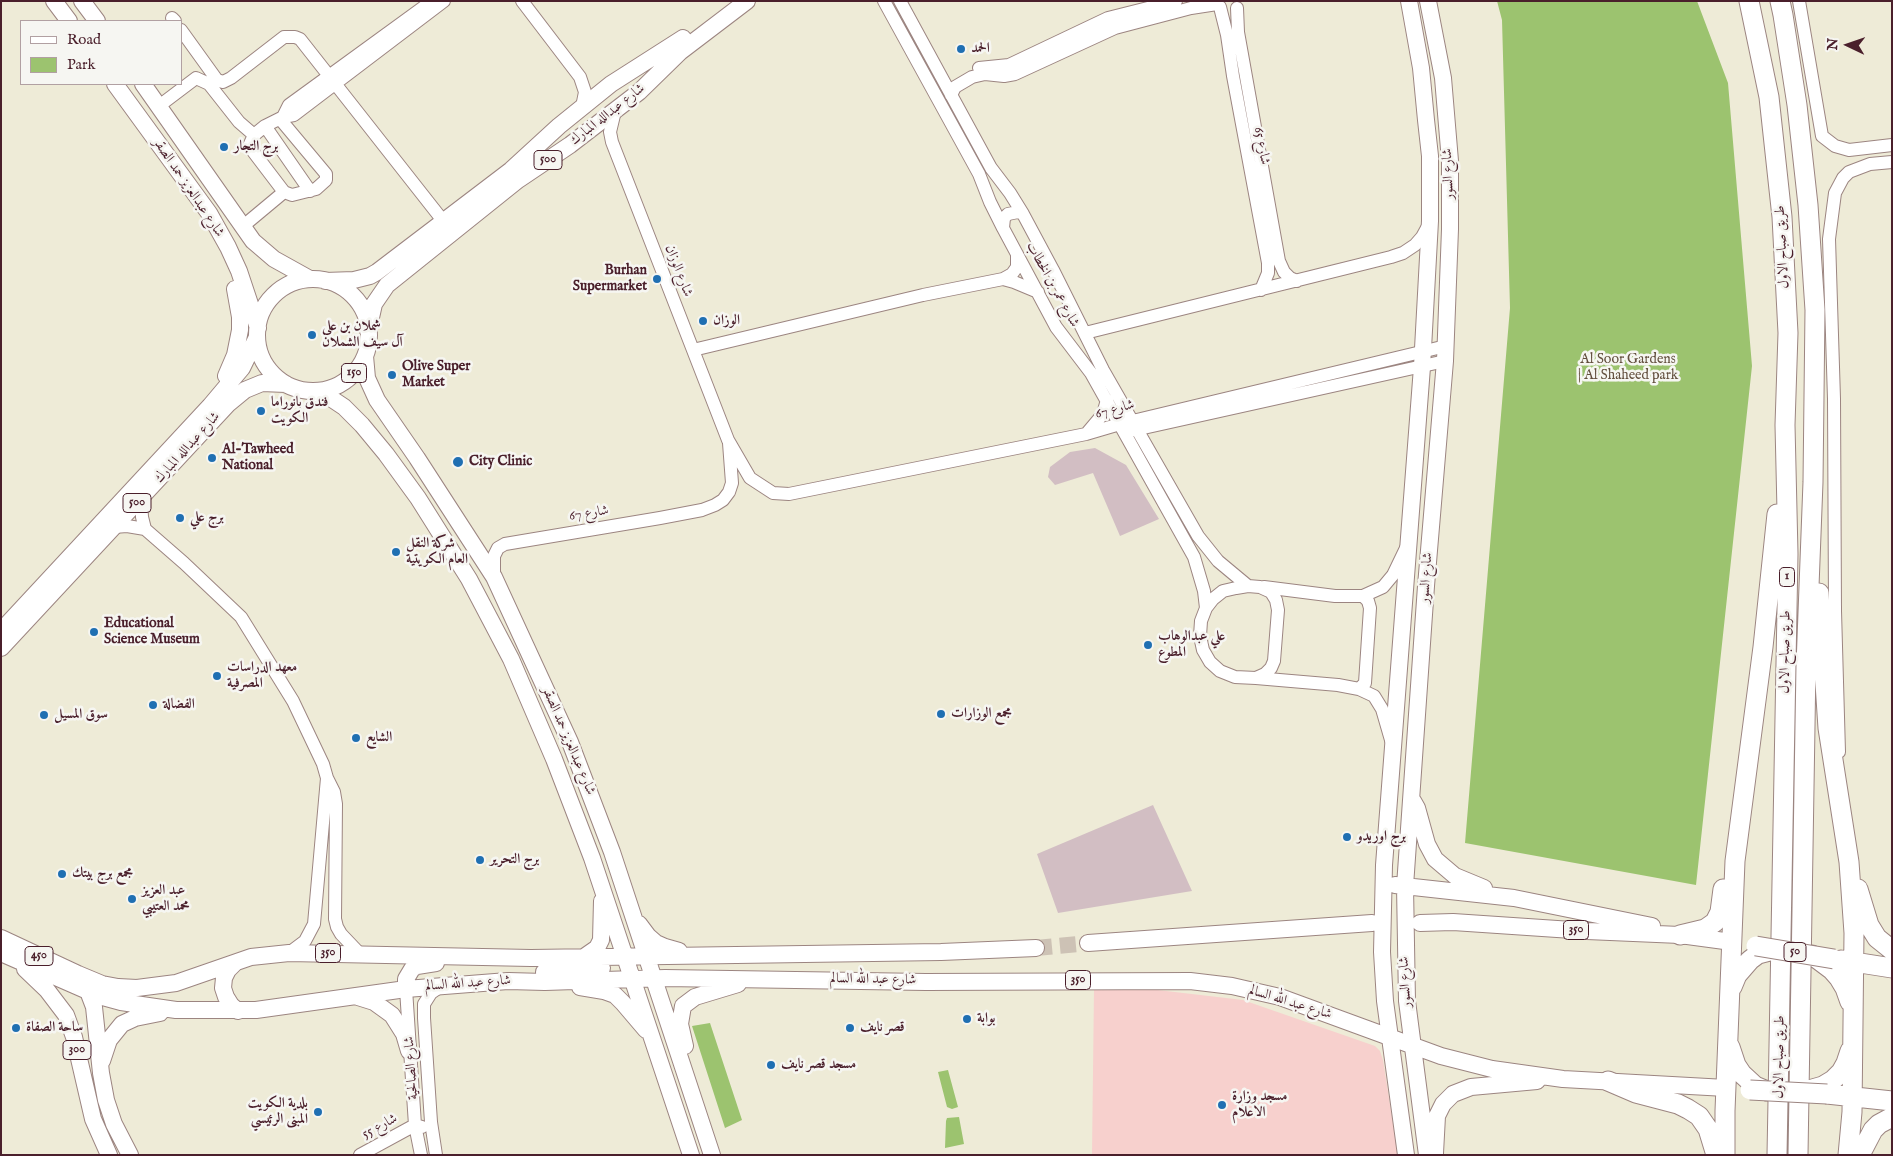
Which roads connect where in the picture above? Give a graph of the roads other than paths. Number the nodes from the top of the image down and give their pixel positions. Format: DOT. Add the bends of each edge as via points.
graph roads {
  1 [pos="54,1"];
  2 [pos="82,1"];
  3 [pos="432,1"];
  4 [pos="444,1"];
  5 [pos="522,1"];
  6 [pos="730,1"];
  7 [pos="747,1"];
  8 [pos="884,1"];
  9 [pos="900,1"];
  10 [pos="1176,1"];
  11 [pos="1409,1"];
  12 [pos="1428,1"];
  13 [pos="1750,1"];
  14 [pos="1799,1"];
  15 [pos="1217,4"];
  16 [pos="1241,5"];
  17 [pos="1781,6"];
  18 [pos="68,20"];
  19 [pos="96,20"];
  20 [pos="182,31"];
  21 [pos="632,70"];
  22 [pos="580,77"];
  23 [pos="942,79"];
  24 [pos="333,80"];
  25 [pos="611,84"];
  26 [pos="144,85"];
  27 [pos="645,87"];
  28 [pos="118,89"];
  29 [pos="951,95"];
  30 [pos="159,106"];
  31 [pos="582,107"];
  32 [pos="615,111"];
  33 [pos="281,118"];
  34 [pos="265,126"];
  35 [pos="254,135"];
  36 [pos="548,136"];
  37 [pos="1886,145"];
  38 [pos="187,146"];
  39 [pos="560,152"];
  40 [pos="1886,162"];
  41 [pos="310,191"];
  42 [pos="284,192"];
  43 [pos="209,213"];
  44 [pos="1023,214"];
  45 [pos="1430,221"];
  46 [pos="444,222"];
  47 [pos="242,227"];
  48 [pos="1003,228"];
  49 [pos="1017,253"];
  50 [pos="1003,279"];
  51 [pos="317,280"];
  52 [pos="1297,281"];
  53 [pos="1261,290"];
  54 [pos="1038,292"];
  55 [pos="1075,314"];
  56 [pos="1056,327"];
  57 [pos="368,331"];
  58 [pos="257,333"];
  59 [pos="1085,333"];
  60 [pos="693,350"];
  61 [pos="1445,353"];
  62 [pos="365,356"];
  63 [pos="1423,359"];
  64 [pos="286,384"];
  65 [pos="310,391"];
  66 [pos="1107,400"];
  67 [pos="210,406"];
  68 [pos="1785,425"];
  69 [pos="1129,427"];
  70 [pos="1086,434"];
  71 [pos="728,440"];
  72 [pos="1813,482"];
  73 [pos="789,494"];
  74 [pos="141,499"];
  75 [pos="715,505"];
  76 [pos="114,527"];
  77 [pos="145,529"];
  78 [pos="1409,541"];
  79 [pos="1218,560"];
  80 [pos="1199,572"];
  81 [pos="494,577"];
  82 [pos="1254,586"];
  83 [pos="1363,596"];
  84 [pos="1206,608"];
  85 [pos="1,631"];
  86 [pos="1,648"];
  87 [pos="1256,678"];
  88 [pos="1360,689"];
  89 [pos="1394,750"];
  90 [pos="327,778"];
  91 [pos="1411,797"];
  92 [pos="1841,817"];
  93 [pos="1735,861"];
  94 [pos="1849,862"];
  95 [pos="1383,884"];
  96 [pos="602,886"];
  97 [pos="1405,886"];
  98 [pos="1514,898"];
  99 [pos="317,907"];
  100 [pos="335,910"];
  101 [pos="631,910"];
  102 [pos="1420,923"];
  103 [pos="1372,924"];
  104 [pos="1672,934"];
  105 [pos="1,938"];
  106 [pos="1732,942"];
  107 [pos="1088,943"];
  108 [pos="1036,948"];
  109 [pos="1757,950"];
  110 [pos="1892,950"];
  111 [pos="1,953"];
  112 [pos="289,953"];
  113 [pos="360,954"];
  114 [pos="776,954"];
  115 [pos="721,955"];
  116 [pos="584,957"];
  117 [pos="531,958"];
  118 [pos="16,961"];
  119 [pos="1854,962"];
  120 [pos="235,963"];
  121 [pos="1833,965"];
  122 [pos="649,966"];
  123 [pos="629,967"];
  124 [pos="1892,968"];
  125 [pos="78,974"];
  126 [pos="759,978"];
  127 [pos="520,981"];
  128 [pos="545,982"];
  129 [pos="441,986"];
  130 [pos="406,989"];
  131 [pos="89,993"];
  132 [pos="354,996"];
  133 [pos="1729,1006"];
  134 [pos="176,1010"];
  135 [pos="238,1010"];
  136 [pos="1852,1014"];
  137 [pos="97,1034"];
  138 [pos="1728,1034"];
  139 [pos="74,1037"];
  140 [pos="1390,1037"];
  141 [pos="652,1038"];
  142 [pos="1853,1042"];
  143 [pos="1412,1045"];
  144 [pos="409,1051"];
  145 [pos="662,1067"];
  146 [pos="101,1073"];
  147 [pos="1563,1079"];
  148 [pos="1608,1081"];
  149 [pos="1756,1087"];
  150 [pos="1726,1088"];
  151 [pos="1825,1090"];
  152 [pos="1853,1097"];
  153 [pos="1892,1101"];
  154 [pos="698,1114"];
  155 [pos="1892,1118"];
  156 [pos="415,1125"];
  157 [pos="712,1154"];
  158 [pos="109,1155"];
  159 [pos="130,1155"];
  160 [pos="360,1155"];
  161 [pos="421,1155"];
  162 [pos="432,1155"];
  163 [pos="436,1155"];
  164 [pos="691,1155"];
  165 [pos="1406,1155"];
  166 [pos="1427,1155"];
  167 [pos="1435,1155"];
  168 [pos="1716,1155"];
  169 [pos="1725,1155"];
  170 [pos="1777,1155"];
  171 [pos="1798,1155"];
  172 [pos="1848,1155"];
  173 [pos="1860,1155"];
  1 -- 18 [label="main road"];
  2 -- 19 [label="main road"];
  3 -- 24 [label="street"];
  4 -- 24 [label="street"];
  5 -- 22 [label="street"];
  6 -- 21 [label="main road, شارع عبدالله المبارك / 500" via="675,44"];
  7 -- 27 [label="main road, شارع عبدالله المبارك / 500" via="680,52"];
  8 -- 48 [label="street, شارع عمر بن الخطاب" via="979,174"];
  9 -- 23 [label="street, شارع عمر بن الخطاب"];
  10 -- 23 [label="street" via="1108,18 1009,65 976,69 951,80"];
  11 -- 45 [label="main road, شارع السور" via="1430,156"];
  12 -- 61 [label="main road, شارع السور" via="1442,78 1450,161"];
  13 -- 68 [label="highway, طريق صباح الاول / 1" via="1769,97 1782,217 1788,332"];
  14 -- 37 [label="street" via="1822,136 1843,149"];
  15 -- 16 [label="street" via="1229,10"];
  15 -- 29 [label="street" via="1115,28 1015,74 972,77 955,87"];
  15 -- 53 [label="street, شارع 65" via="1227,35 1268,263 1268,273"];
  16 -- 52 [label="street, شارع 65" via="1238,32 1279,261 1284,272"];
  17 -- 72 [label="highway, طريق صباح الاول / 1" via="1797,106 1813,266"];
  20 -- 24 [label="street" via="217,80 223,82 289,36 304,42"];
  21 -- 25 [label="main road, شارع عبدالله المبارك / 500"];
  21 -- 27 [label="main road" via="642,73"];
  22 -- 25 [label="street" via="594,85"];
  22 -- 31 [label="street" via="585,92"];
  23 -- 29 [label="street, شارع عمر بن الخطاب"];
  24 -- 33 [label="street" via="290,106"];
  24 -- 46 [label="street"];
  25 -- 31 [label="main road, شارع عبدالله المبارك / 500"];
  26 -- 30 [label="main road, شارع عبدالعزيز حمد الصقر / 150"];
  27 -- 32 [label="main road, شارع عبدالله المبارك / 500"];
  28 -- 38 [label="main road" via="132,92 160,127"];
  28 -- 43 [label="main road, شارع عبدالعزيز حمد الصقر / 150"];
  29 -- 44 [label="street, شارع عمر بن الخطاب" via="991,168"];
  30 -- 35 [label="street" via="196,78 209,84 239,122"];
  30 -- 38 [label="main road, شارع عبدالعزيز حمد الصقر / 150"];
  31 -- 36 [label="main road, شارع عبدالله المبارك / 500"];
  32 -- 39 [label="main road, شارع عبدالله المبارك / 500"];
  32 -- 60 [label="street, شارع الوزان" via="610,132 612,142"];
  33 -- 34 [label="street"];
  33 -- 41 [label="street" via="327,175 316,190"];
  34 -- 35 [label="street"];
  34 -- 41 [label="street"];
  35 -- 42 [label="street" via="249,146"];
  36 -- 39 [label="main road" via="549,148"];
  36 -- 46 [label="main road, شارع عبدالله المبارك / 500" via="511,170"];
  37 -- 40 [label="street" via="1877,147 1874,154 1877,161"];
  38 -- 47 [label="main road, شارع عبدالعزيز حمد الصقر / 150"];
  39 -- 57 [label="main road, شارع عبدالله المبارك / 500" via="518,180 387,285 374,304"];
  40 -- 92 [label="street" via="1849,172 1838,186 1829,239"];
  41 -- 42 [label="street" via="292,195"];
  42 -- 47 [label="street"];
  43 -- 58 [label="main road, شارع عبدالعزيز حمد الصقر / 150" via="239,271"];
  43 -- 67 [label="main road" via="232,279 240,317 235,355"];
  44 -- 48 [label="street" via="1008,214"];
  44 -- 55 [label="street, شارع عمر بن الخطاب"];
  45 -- 52 [label="street" via="1415,246 1403,253"];
  45 -- 63 [label="main road, شارع السور"];
  46 -- 51 [label="main road, شارع عبدالله المبارك / 500" via="370,276 354,280"];
  47 -- 51 [label="main road, شارع عبدالعزيز حمد الصقر / 150" via="274,259"];
  48 -- 49 [label="street, شارع عمر بن الخطاب"];
  49 -- 50 [label="street" via="1017,267"];
  49 -- 54 [label="street, شارع عمر بن الخطاب"];
  50 -- 54 [label="street"];
  50 -- 60 [label="street"];
  51 -- 57 [label="main road, 150" via="341,287 357,301 365,315"];
  51 -- 58 [label="main road" via="294,283 276,294 265,306"];
  52 -- 53 [label="street"];
  53 -- 59 [label="street"];
  54 -- 56 [label="street, شارع عمر بن الخطاب"];
  55 -- 56 [label="street" via="1076,319 1070,328"];
  55 -- 59 [label="street, شارع عمر بن الخطاب"];
  56 -- 66 [label="street, شارع عمر بن الخطاب"];
  57 -- 62 [label="main road, 150"];
  58 -- 64 [label="main road, 150" via="264,362 272,374"];
  58 -- 67 [label="main road, شارع عبدالله المبارك / 500" via="242,368"];
  59 -- 69 [label="street, شارع عمر بن الخطاب"];
  60 -- 71 [label="street, شارع الوزان"];
  61 -- 63 [label="street, شارع 67"];
  61 -- 91 [label="main road, شارع السور"];
  62 -- 65 [label="main road, 150" via="346,380 333,388"];
  62 -- 81 [label="main road, شارع عبدالعزيز حمد الصقر / 150" via="367,378 377,400"];
  63 -- 69 [label="street, شارع 67"];
  63 -- 78 [label="main road, شارع السور"];
  64 -- 65 [label="main road, 150"];
  64 -- 74 [label="main road, شارع عبدالله المبارك / 500" via="262,384 239,394"];
  65 -- 96 [label="main road, شارع عبدالعزيز حمد الصقر / 150" via="332,399 362,425 418,498 469,579 520,679"];
  66 -- 69 [label="street, شارع عمر بن الخطاب"];
  66 -- 70 [label="street" via="1102,414"];
  67 -- 85 [label="main road, شارع عبدالله المبارك / 500"];
  68 -- 93 [label="highway" via="1763,647"];
  68 -- 170 [label="highway, طريق صباح الاول / 1" via="1788,554"];
  69 -- 70 [label="street, شارع 67"];
  69 -- 79 [label="street, شارع عمر بن الخطاب" via="1198,536"];
  69 -- 80 [label="street, شارع عمر بن الخطاب"];
  70 -- 73 [label="street, شارع 67"];
  71 -- 73 [label="street, شارع الوزان" via="750,478 773,493"];
  71 -- 75 [label="street, شارع الوزان" via="732,483 723,500"];
  72 -- 92 [label="highway" via="1828,728"];
  72 -- 171 [label="highway, طريق صباح الاول / 1"];
  74 -- 76 [label="main road, شارع عبدالله المبارك / 500"];
  74 -- 77 [label="street"];
  75 -- 81 [label="street, شارع 67" via="660,518 505,544 494,556"];
  76 -- 77 [label="street"];
  76 -- 86 [label="main road, شارع عبدالله المبارك / 500"];
  77 -- 90 [label="street" via="241,617 293,701 324,764"];
  78 -- 83 [label="street" via="1393,575 1383,587"];
  78 -- 89 [label="main road, شارع السور"];
  79 -- 80 [label="street" via="1211,569"];
  79 -- 82 [label="street, شارع عمر بن الخطاب"];
  80 -- 84 [label="street, شارع عمر بن الخطاب"];
  81 -- 101 [label="main road, شارع عبدالعزيز حمد الصقر / 150" via="576,754"];
  82 -- 83 [label="street" via="1335,596"];
  82 -- 84 [label="street" via="1223,591"];
  82 -- 87 [label="street" via="1271,592 1278,610 1272,668"];
  83 -- 88 [label="street" via="1370,608 1365,683"];
  84 -- 87 [label="street" via="1200,636 1210,662 1220,671 1236,677"];
  87 -- 88 [label="street"];
  88 -- 89 [label="street" via="1374,696 1382,709"];
  89 -- 95 [label="main road, شارع السور"];
  90 -- 99 [label="street"];
  90 -- 100 [label="street" via="336,804"];
  91 -- 97 [label="main road, شارع السور"];
  91 -- 98 [label="main road" via="1429,849 1441,866 1466,881"];
  92 -- 94 [label="highway"];
  93 -- 104 [label="highway" via="1724,882 1720,912 1715,922 1705,929"];
  93 -- 106 [label="highway"];
  94 -- 110 [label="highway" via="1869,925 1877,938"];
  94 -- 119 [label="highway"];
  95 -- 97 [label="main road"];
  95 -- 140 [label="main road, شارع السور" via="1382,952"];
  96 -- 116 [label="main road" via="601,937 597,948"];
  96 -- 123 [label="main road, شارع عبدالعزيز حمد الصقر / 150"];
  97 -- 98 [label="main road"];
  97 -- 143 [label="main road, شارع السور" via="1407,1001"];
  98 -- 104 [label="main road" via="1644,924"];
  99 -- 100 [label="street" via="324,914"];
  99 -- 112 [label="street" via="310,933"];
  100 -- 113 [label="street" via="337,927"];
  101 -- 115 [label="main road" via="648,936 662,946 676,951"];
  101 -- 122 [label="main road, شارع عبدالعزيز حمد الصقر / 150"];
  102 -- 104 [label="main road, 350"];
  103 -- 107 [label="main road"];
  104 -- 106 [label="main road, 350"];
  105 -- 125 [label="main road, 450"];
  106 -- 109 [label="highway, 350"];
  106 -- 133 [label="highway"];
  108 -- 114 [label="main road, شارع عبد الله السالم / 350"];
  109 -- 121 [label="highway, 50, bridge" via="1777,949 1812,955"];
  109 -- 133 [label="highway" via="1737,975"];
  111 -- 118 [label="main road, 450"];
  112 -- 113 [label="main road, شارع عبد الله السالم / 350"];
  112 -- 120 [label="main road, شارع عبد الله السالم / 350" via="251,957"];
  113 -- 117 [label="main road, شارع عبد الله السالم / 350"];
  114 -- 115 [label="main road, شارع عبد الله السالم / 350"];
  114 -- 122 [label="main road" via="742,963"];
  115 -- 122 [label="main road, شارع عبد الله السالم / 350"];
  116 -- 117 [label="main road, شارع عبد الله السالم / 350"];
  116 -- 123 [label="main road, شارع عبد الله السالم / 350"];
  117 -- 130 [label="main road" via="417,966 408,973"];
  118 -- 131 [label="main road, شارع عبد الله السالم / 350"];
  118 -- 139 [label="main road, 300" via="55,999 66,1015"];
  119 -- 121 [label="highway, 50"];
  119 -- 124 [label="highway, 50"];
  119 -- 136 [label="highway"];
  120 -- 125 [label="main road, شارع عبد الله السالم / 350" via="158,986 118,987"];
  120 -- 135 [label="main road" via="224,978 223,988 231,1005"];
  121 -- 136 [label="highway" via="1846,988"];
  122 -- 123 [label="main road, شارع عبد الله السالم / 350"];
  122 -- 123 [label="main road, شارع عبد الله السالم / 350"];
  122 -- 126 [label="main road, شارع عبد الله السالم / 350"];
  122 -- 154 [label="main road, شارع عبدالعزيز حمد الصقر / 150"];
  123 -- 127 [label="main road" via="551,971"];
  123 -- 128 [label="main road, شارع عبد الله السالم / 350"];
  123 -- 141 [label="main road, شارع عبدالعزيز حمد الصقر / 150"];
  125 -- 131 [label="main road, 300"];
  126 -- 140 [label="main road, شارع عبد الله السالم / 350" via="926,982 1190,981 1280,997"];
  126 -- 154 [label="main road" via="699,995 683,1006 680,1024"];
  127 -- 128 [label="main road, شارع عبد الله السالم / 350"];
  127 -- 129 [label="main road, شارع عبد الله السالم / 350"];
  128 -- 141 [label="main road" via="612,994"];
  129 -- 130 [label="main road, شارع عبد الله السالم / 350"];
  129 -- 163 [label="street, شارع الصالحية" via="430,993 424,1004"];
  130 -- 132 [label="main road, شارع عبد الله السالم / 350"];
  130 -- 144 [label="street, شارع الصالحية"];
  131 -- 134 [label="main road, شارع عبد الله السالم / 350" via="121,1002"];
  131 -- 137 [label="main road, 300"];
  132 -- 135 [label="main road, شارع عبد الله السالم / 350"];
  132 -- 144 [label="main road" via="374,1002 392,1015 404,1034"];
  133 -- 138 [label="highway"];
  134 -- 135 [label="main road, شارع عبد الله السالم / 350"];
  134 -- 146 [label="main road" via="148,1014 122,1024 104,1051"];
  136 -- 142 [label="highway"];
  137 -- 139 [label="main road" via="91,1026 84,1025 78,1028"];
  137 -- 146 [label="main road, 300"];
  138 -- 149 [label="highway" via="1736,1065"];
  138 -- 150 [label="highway"];
  139 -- 158 [label="main road, 300" via="93,1119"];
  140 -- 143 [label="main road, شارع عبد الله السالم / 350"];
  140 -- 165 [label="main road, شارع السور"];
  141 -- 145 [label="main road, شارع عبدالعزيز حمد الصقر / 150"];
  142 -- 151 [label="highway" via="1846,1063"];
  142 -- 152 [label="highway"];
  143 -- 147 [label="main road, شارع عبد الله السالم / 350" via="1492,1069"];
  143 -- 166 [label="main road, شارع السور"];
  144 -- 156 [label="street, شارع الصالحية"];
  145 -- 157 [label="main road" via="671,1066 678,1070 701,1137"];
  145 -- 164 [label="main road, شارع عبدالعزيز حمد الصقر / 150"];
  146 -- 159 [label="main road, 300" via="110,1113"];
  147 -- 148 [label="main road, شارع عبد الله السالم / 350"];
  147 -- 167 [label="main road" via="1457,1091 1438,1111"];
  148 -- 150 [label="main road, شارع عبد الله السالم / 350"];
  148 -- 168 [label="highway" via="1636,1093 1678,1104 1699,1116 1708,1129"];
  149 -- 150 [label="highway, 350"];
  149 -- 151 [label="highway, bridge" via="1801,1093"];
  150 -- 169 [label="highway"];
  151 -- 152 [label="highway"];
  152 -- 153 [label="highway"];
  152 -- 172 [label="highway"];
  154 -- 157 [label="main road, شارع عبدالعزيز حمد الصقر / 150"];
  155 -- 173 [label="highway" via="1873,1130"];
  156 -- 160 [label="street, شارع 55"];
  156 -- 161 [label="street, شارع الصالحية"];
  156 -- 162 [label="street" via="427,1131"];
}
